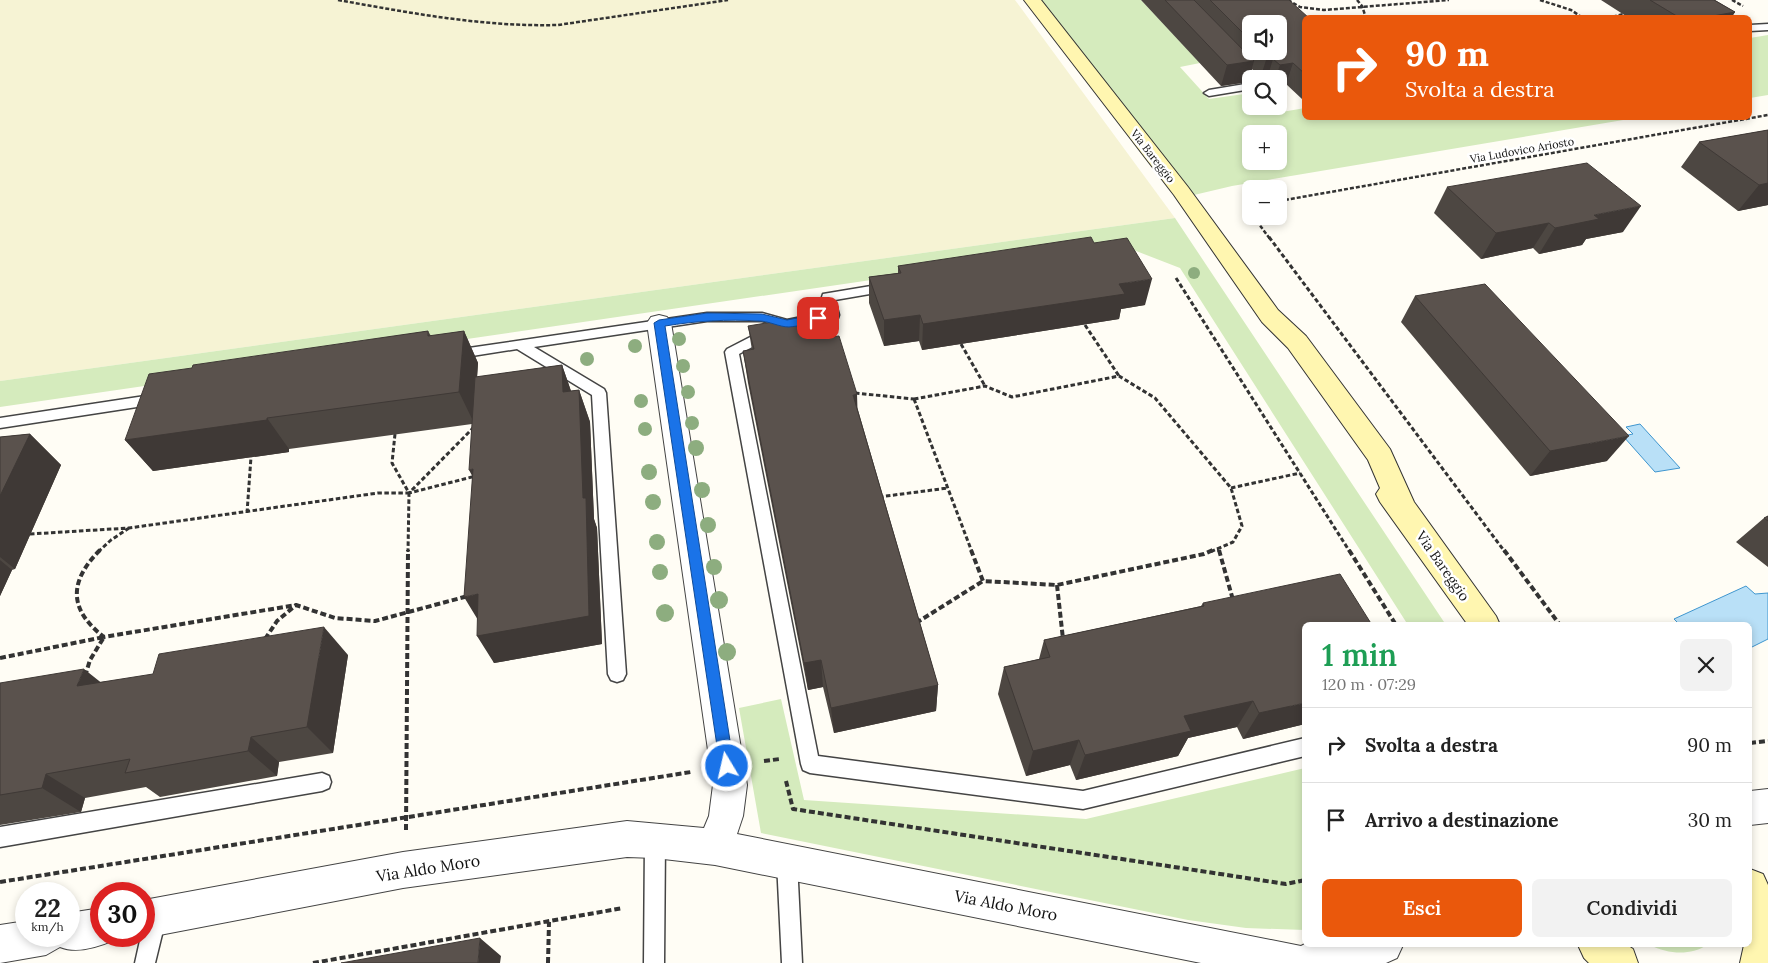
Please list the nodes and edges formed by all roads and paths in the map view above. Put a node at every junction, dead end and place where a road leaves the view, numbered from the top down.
1 (338, 0) edge
2 (728, 0) edge
3 (1032, 0) edge
4 (1288, 0) edge
5 (1357, 0) edge
6 (1449, 0) edge
7 (1540, 0) edge
8 (1362, 6) junction
9 (1300, 7) junction
10 (1290, 8) edge
11 (1624, 14) dead end
12 (1365, 15) edge
13 (1578, 15) edge
14 (1620, 15) edge
15 (1768, 27) edge
16 (1752, 28) edge
17 (1229, 52) edge
18 (1246, 70) edge
19 (1242, 87) edge
20 (1208, 92) dead end
21 (1768, 116) edge
22 (1752, 119) edge
23 (1745, 120) edge
24 (1287, 200) edge
25 (1260, 225) edge
26 (1176, 278) dead end
27 (907, 285) edge
28 (659, 323) junction
29 (787, 324) junction
30 (1085, 325) edge
31 (519, 344) junction
32 (961, 344) edge
33 (441, 356) edge
34 (1119, 376) junction
35 (985, 386) junction
36 (848, 392) edge
37 (167, 398) edge
38 (914, 399) junction
39 (0, 424) edge
40 (476, 425) edge
41 (395, 434) edge
42 (251, 457) dead end
43 (1300, 473) junction
44 (476, 476) edge
45 (948, 488) junction
46 (1231, 488) junction
47 (410, 493) junction
48 (876, 498) edge
49 (247, 513) junction
50 (129, 528) junction
51 (30, 534) dead end
52 (1218, 547) junction
53 (984, 580) junction
54 (1057, 585) junction
55 (473, 594) edge
56 (1234, 604) edge
57 (296, 605) junction
58 (408, 611) junction
59 (1394, 622) edge
60 (1483, 622) edge
61 (1558, 622) edge
62 (911, 626) edge
63 (104, 637) junction
64 (1064, 642) edge
65 (262, 647) edge
66 (0, 658) edge
67 (617, 674) dead end
68 (84, 678) dead end
69 (1768, 742) edge
70 (1752, 743) edge
71 (1302, 748) edge
72 (778, 750) dead end
73 (780, 759) junction
74 (727, 766) junction
75 (782, 767) dead end
76 (784, 775) dead end
77 (322, 782) dead end
78 (1768, 806) edge
79 (1752, 808) edge
80 (407, 819) junction
81 (0, 837) edge
82 (655, 840) junction
83 (716, 847) junction
84 (787, 862) junction
85 (403, 870) junction
86 (1302, 881) edge
87 (0, 882) edge
88 (1752, 891) edge
89 (626, 903) dead end
90 (155, 917) edge
91 (549, 922) junction
92 (15, 941) edge
93 (434, 942) junction
94 (0, 944) edge
95 (147, 947) edge
96 (1379, 947) edge
97 (433, 949) edge
98 (1761, 962) edge
99 (145, 963) edge
100 (313, 963) edge
101 (548, 963) edge
102 (654, 963) edge
103 (792, 963) edge
104 (1316, 963) edge

1 - 2 path
3 - 60 street, Via Bareggio
4 - 9 path
5 - 8 path
6 - 8 path
7 - 13 path
8 - 9 path
8 - 12 path
9 - 10 path
11 - 14 path
15 - 16 lane
17 - 18 lane
19 - 20 lane
21 - 22 path, Via Ludovico Ariosto
23 - 24 path, Via Ludovico Ariosto
25 - 61 path
26 - 43 path
27 - 29 lane
28 - 29 lane
28 - 31 lane
28 - 74 street
29 - 71 lane
30 - 34 path
31 - 33 lane
31 - 67 lane
32 - 35 path
34 - 35 path
34 - 46 path
35 - 38 path
36 - 38 path
37 - 39 lane
38 - 45 path
40 - 47 path
41 - 47 path
42 - 49 path
43 - 46 path
43 - 59 path
44 - 47 path
45 - 48 path
45 - 53 path
46 - 52 path
47 - 49 path
47 - 58 path
49 - 50 path
50 - 51 path
50 - 63 path
52 - 54 path
52 - 56 path
53 - 54 path
53 - 62 path
54 - 64 path
55 - 58 path
57 - 58 path
57 - 63 path
57 - 65 path
58 - 80 path
63 - 66 path
63 - 68 path
69 - 70 path
72 - 73 path
73 - 74 path
73 - 75 path
74 - 80 path
74 - 83 street
76 - 86 path
77 - 81 lane
78 - 79 street
80 - 85 path
80 - 87 path
82 - 83 street, Via Aldo Moro
82 - 85 street, Via Aldo Moro
82 - 102 lane
83 - 84 street, Via Aldo Moro
84 - 103 lane
84 - 104 street, Via Aldo Moro
85 - 90 street, Via Aldo Moro
88 - 98 street
89 - 91 path
91 - 93 path
91 - 101 path
92 - 94 street
93 - 97 path
93 - 100 path
95 - 99 lane
96 - 104 street, Via Aldo Moro

